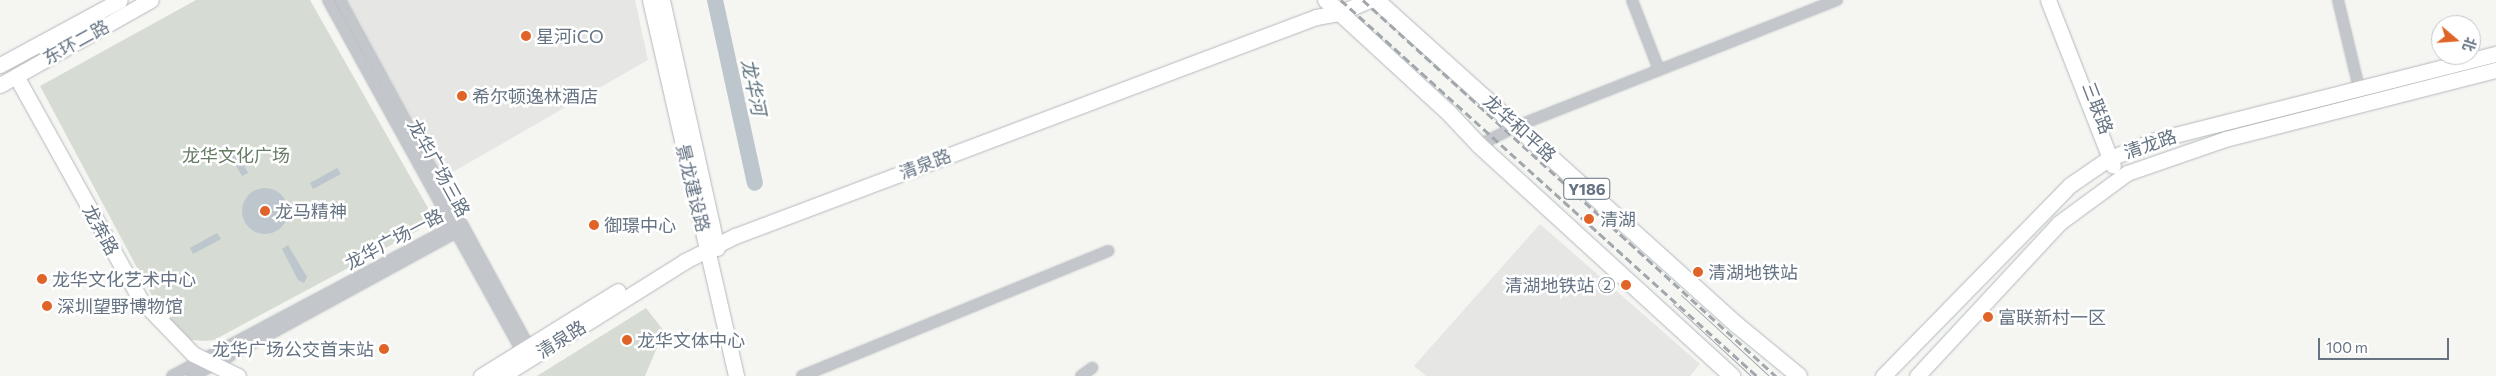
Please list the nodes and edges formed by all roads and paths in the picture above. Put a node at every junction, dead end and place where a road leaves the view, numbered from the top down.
1 (120, 0) edge
2 (151, 0) edge
3 (328, 0) edge
4 (340, 0) edge
5 (650, 0) edge
6 (662, 0) edge
7 (1370, 0) edge
8 (1376, 0) edge
9 (1632, 0) edge
10 (1838, 0) edge
11 (2048, 0) edge
12 (2057, 0) edge
13 (2338, 0) edge
14 (1824, 2) edge
15 (1330, 3) edge
16 (2496, 54) edge
17 (0, 65) edge
18 (1659, 70) junction
19 (2496, 70) edge
20 (16, 76) junction
21 (0, 84) edge
22 (2359, 88) junction
23 (1517, 126) junction
24 (1479, 145) junction
25 (2112, 157) junction
26 (2121, 178) junction
27 (457, 227) junction
28 (711, 243) junction
29 (1109, 251) dead end
30 (526, 349) junction
31 (207, 362) junction
32 (1092, 368) dead end
33 (172, 376) edge
34 (193, 376) edge
35 (238, 376) edge
36 (481, 376) edge
37 (502, 376) edge
38 (736, 376) edge
39 (746, 376) edge
40 (802, 376) edge
41 (1081, 376) edge
42 (1732, 376) edge
43 (1799, 376) edge
44 (1883, 376) edge
45 (1917, 376) edge

1 - 17 main road, 东环二路
2 - 20 main road, 东环二路
3 - 27 street, 龙华广场三路
4 - 27 street, 龙华广场三路
5 - 28 main road, 景龙建设路
6 - 28 main road, 景龙建设路
7 - 15 main road, 清泉路
8 - 23 main road, 龙华和平路 / Y186
9 - 18 street
10 - 14 street
11 - 25 main road, 三联路
12 - 25 main road, 三联路
13 - 22 street
14 - 18 street
15 - 24 main road, Y186
15 - 28 main road, 清泉路
16 - 22 main road, 清龙路
18 - 23 street
19 - 26 main road, 清龙路
20 - 21 main road, 东环二路
20 - 31 main road, 龙奔路
22 - 25 main road, 清龙路
23 - 24 street
23 - 43 main road, 龙华和平路 / Y186
24 - 42 main road, Y186
25 - 26 main road, 三联路
25 - 44 main road, 清龙路
26 - 45 main road, 清龙路
27 - 30 street, 龙华广场三路
27 - 31 street, 龙华广场一路
28 - 30 main road, 清泉路
28 - 37 main road, 清泉路
28 - 38 main road, 景龙建设路
28 - 39 main road, 景龙建设路
29 - 40 street
30 - 36 main road, 清泉路
31 - 33 street, 龙华广场一路
31 - 34 street, 龙华广场一路
31 - 35 main road, 龙奔路
32 - 41 street

